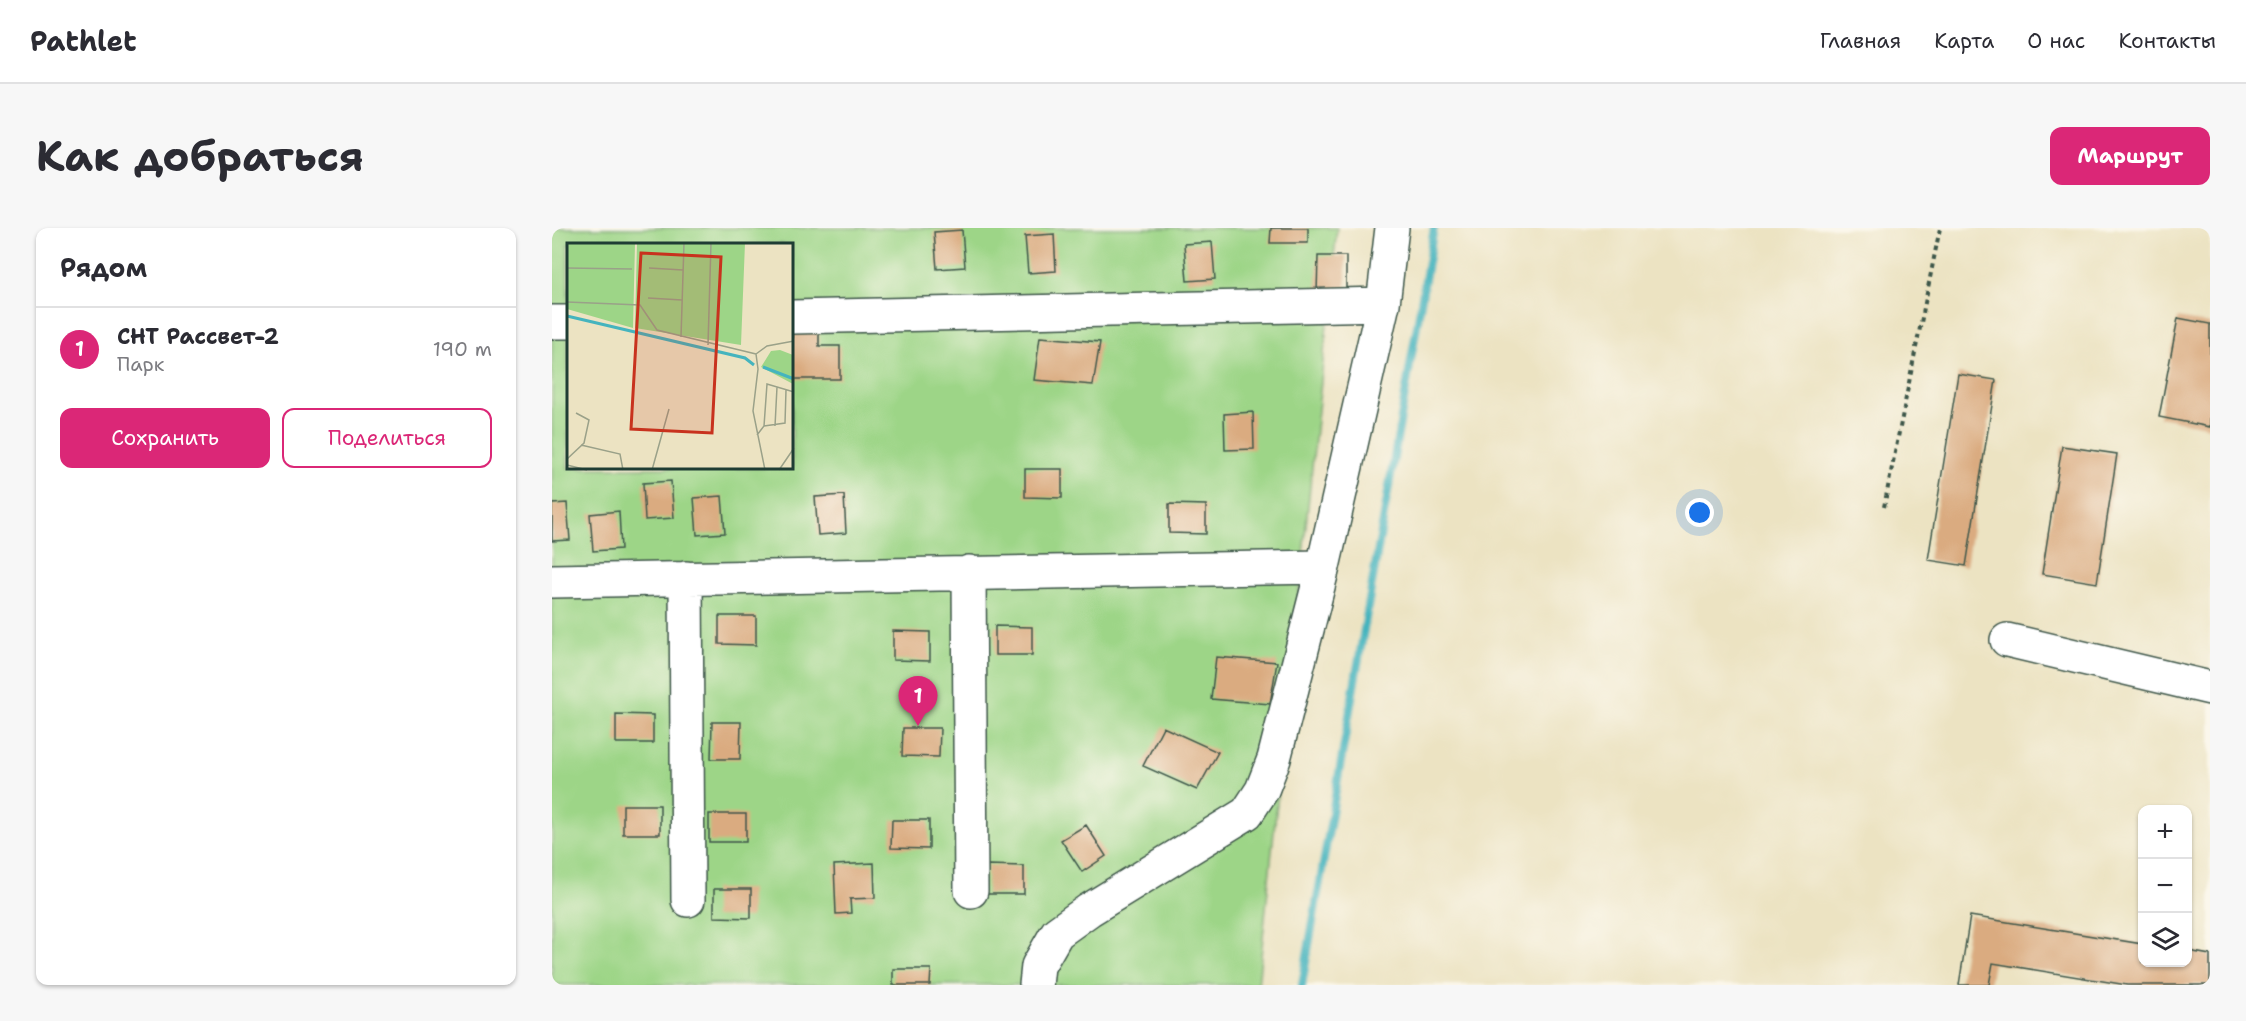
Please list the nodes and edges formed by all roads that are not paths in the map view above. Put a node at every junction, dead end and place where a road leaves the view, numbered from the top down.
1 (1392, 228) edge
2 (1383, 304) junction
3 (794, 317) edge
4 (1323, 567) junction
5 (969, 572) junction
6 (686, 578) junction
7 (552, 581) edge
8 (2007, 640) dead end
9 (2210, 688) edge
10 (971, 891) dead end
11 (688, 900) dead end
12 (1036, 985) edge

1 - 2 street
2 - 3 street
2 - 4 street
4 - 5 street
4 - 12 street
5 - 6 street
5 - 10 street
6 - 7 street
6 - 11 street
8 - 9 street

